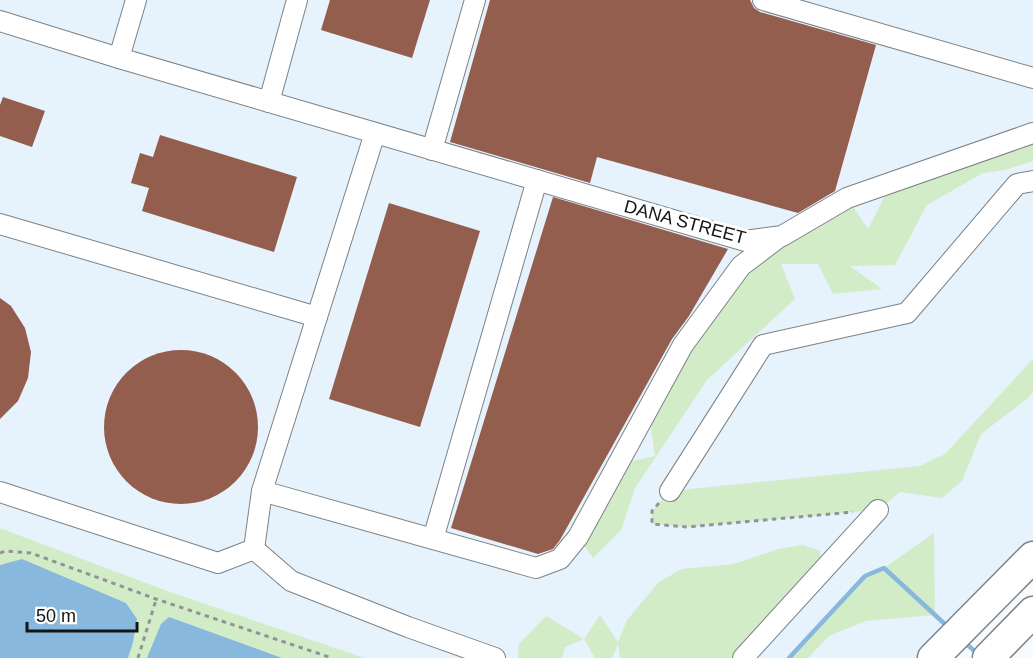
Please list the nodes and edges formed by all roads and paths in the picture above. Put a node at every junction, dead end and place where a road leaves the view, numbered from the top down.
1 (136, 0) edge
2 (297, 0) edge
3 (475, 0) edge
4 (763, 0) edge
5 (0, 21) edge
6 (119, 58) junction
7 (1033, 78) edge
8 (269, 102) junction
9 (375, 133) junction
10 (1033, 133) edge
11 (432, 150) junction
12 (537, 180) junction
13 (1033, 181) edge
14 (0, 224) edge
15 (782, 236) junction
16 (317, 317) junction
17 (262, 491) junction
18 (670, 491) joint
19 (0, 492) edge
20 (878, 510) joint
21 (433, 539) junction
22 (254, 549) junction
23 (0, 553) edge
24 (1033, 556) edge
25 (156, 599) junction
26 (1033, 612) edge
27 (995, 651) edge
28 (937, 653) edge
29 (138, 658) edge
30 (332, 658) edge
31 (495, 658) edge
32 (743, 658) edge

1 - 6 street
2 - 8 street
3 - 11 street
4 - 7 street
5 - 6 street, DANA STREET
6 - 8 street, DANA STREET
8 - 9 street, DANA STREET
9 - 11 street, DANA STREET
9 - 16 street
10 - 15 street, DANA STREET
11 - 12 street, DANA STREET
12 - 15 street, DANA STREET
12 - 21 street
13 - 18 street
14 - 16 street
15 - 21 street
16 - 17 street
17 - 21 street
17 - 22 street
18 - 20 path
19 - 22 street
20 - 32 street
22 - 31 street
23 - 25 path
24 - 28 highway
25 - 29 path
25 - 30 path
26 - 27 highway

